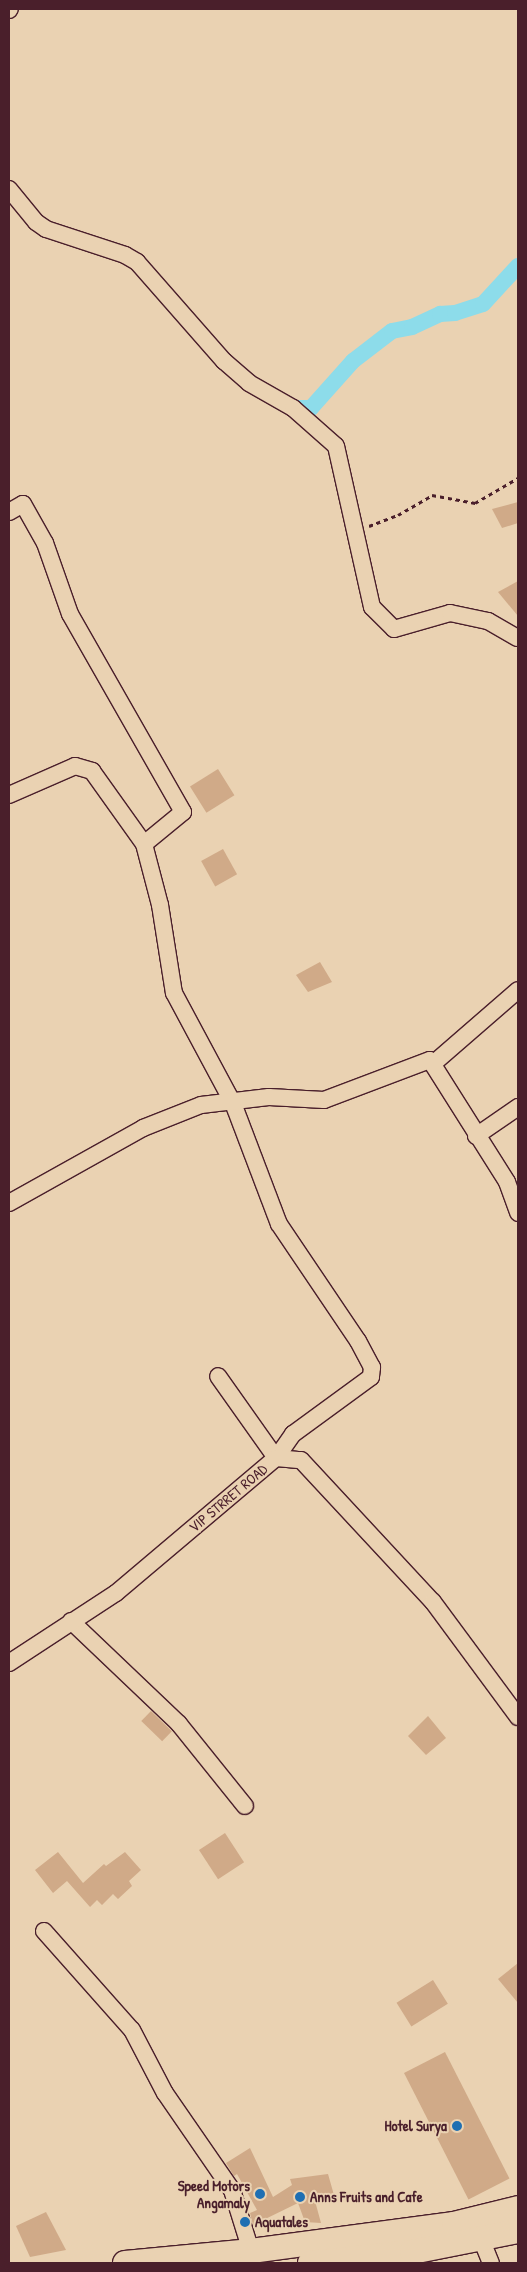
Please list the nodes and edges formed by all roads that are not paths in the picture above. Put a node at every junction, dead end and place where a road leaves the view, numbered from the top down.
1 (9, 189) edge
2 (9, 512) edge
3 (518, 638) edge
4 (9, 795) edge
5 (144, 844) junction
6 (518, 990) edge
7 (434, 1062) junction
8 (233, 1103) junction
9 (518, 1106) edge
10 (476, 1136) junction
11 (9, 1203) edge
12 (518, 1213) edge
13 (218, 1376) dead end
14 (276, 1458) junction
15 (71, 1621) junction
16 (9, 1663) edge
17 (518, 1717) edge
18 (245, 1806) dead end
19 (44, 1931) dead end
20 (518, 2208) edge
21 (518, 2231) edge
22 (482, 2241) junction
23 (251, 2252) junction
24 (125, 2263) edge
25 (310, 2263) edge
26 (492, 2263) edge

1 - 3 street
2 - 5 street
4 - 5 street
5 - 8 street
6 - 7 street
7 - 8 street
7 - 10 street
8 - 11 street
8 - 14 street
9 - 10 street
10 - 12 street
13 - 14 street
14 - 15 street, VIP STRRET ROAD
14 - 17 street, VIP STRRET ROAD
15 - 16 street, VIP STRRET ROAD
15 - 18 street
19 - 23 street
20 - 23 highway
21 - 22 highway
22 - 25 highway
22 - 26 street
23 - 24 highway

